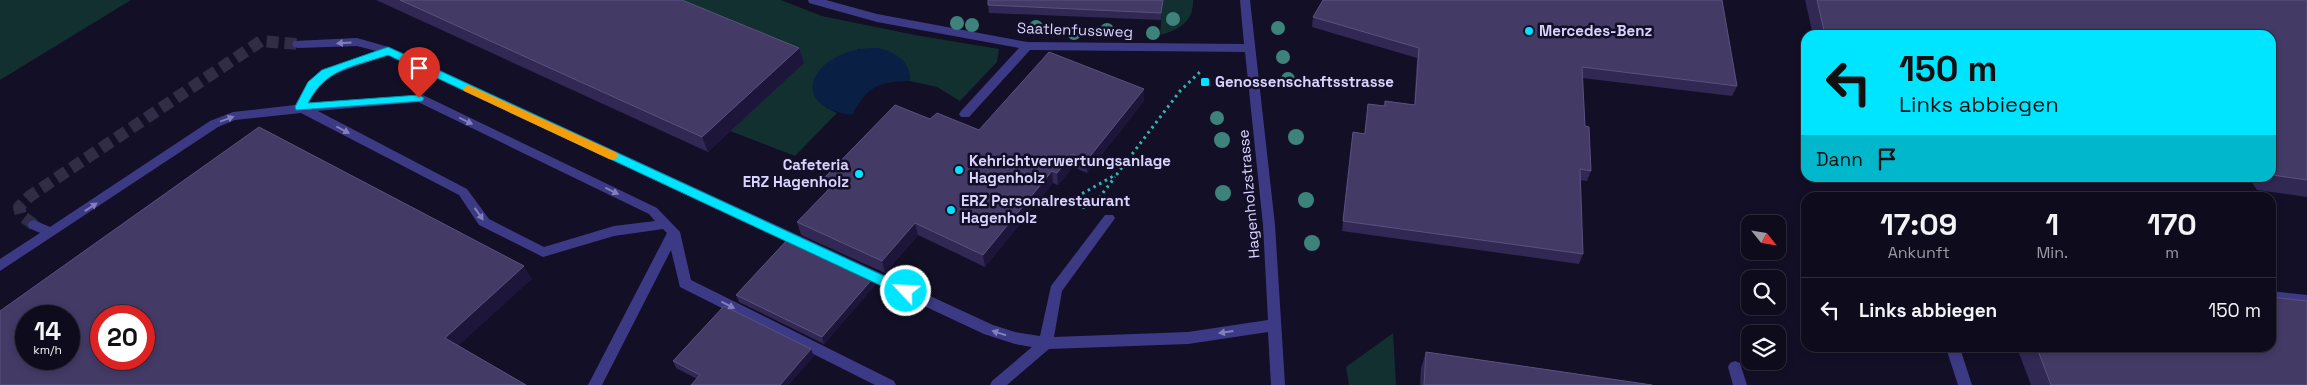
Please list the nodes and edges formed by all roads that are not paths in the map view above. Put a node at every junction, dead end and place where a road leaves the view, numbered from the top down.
1 (813, 0) edge
2 (1245, 0) edge
3 (298, 44) tunnel mouth
4 (1027, 46) junction
5 (1250, 48) junction
6 (388, 51) junction
7 (300, 107) junction
8 (966, 114) dead end
9 (1109, 218) road end
10 (34, 225) tunnel mouth
11 (670, 228) junction
12 (49, 232) junction
13 (0, 266) edge
14 (2276, 297) edge
15 (2307, 300) edge
16 (1274, 325) junction
17 (1046, 343) junction
18 (1953, 352) edge
19 (1735, 367) dead end
20 (595, 385) edge
21 (889, 385) edge
22 (997, 385) edge
23 (1278, 385) edge
24 (1740, 385) edge
25 (1965, 385) edge

1 - 4 street, Saatlenfussweg
2 - 5 street, Hagenholzstrasse
6 -> 3 street
4 - 5 street, Saatlenfussweg
4 - 8 street
5 - 16 street, Hagenholzstrasse
6 - 7 street
17 -> 6 street
7 -> 11 street
7 -> 11 street
12 -> 7 street
9 - 17 street
10 - 12 street
11 - 20 street
11 -> 21 street
12 - 13 street
14 - 15 street
16 -> 17 street
16 - 23 street, Hagenholzstrasse
17 - 22 street
18 - 25 street
19 - 24 street

